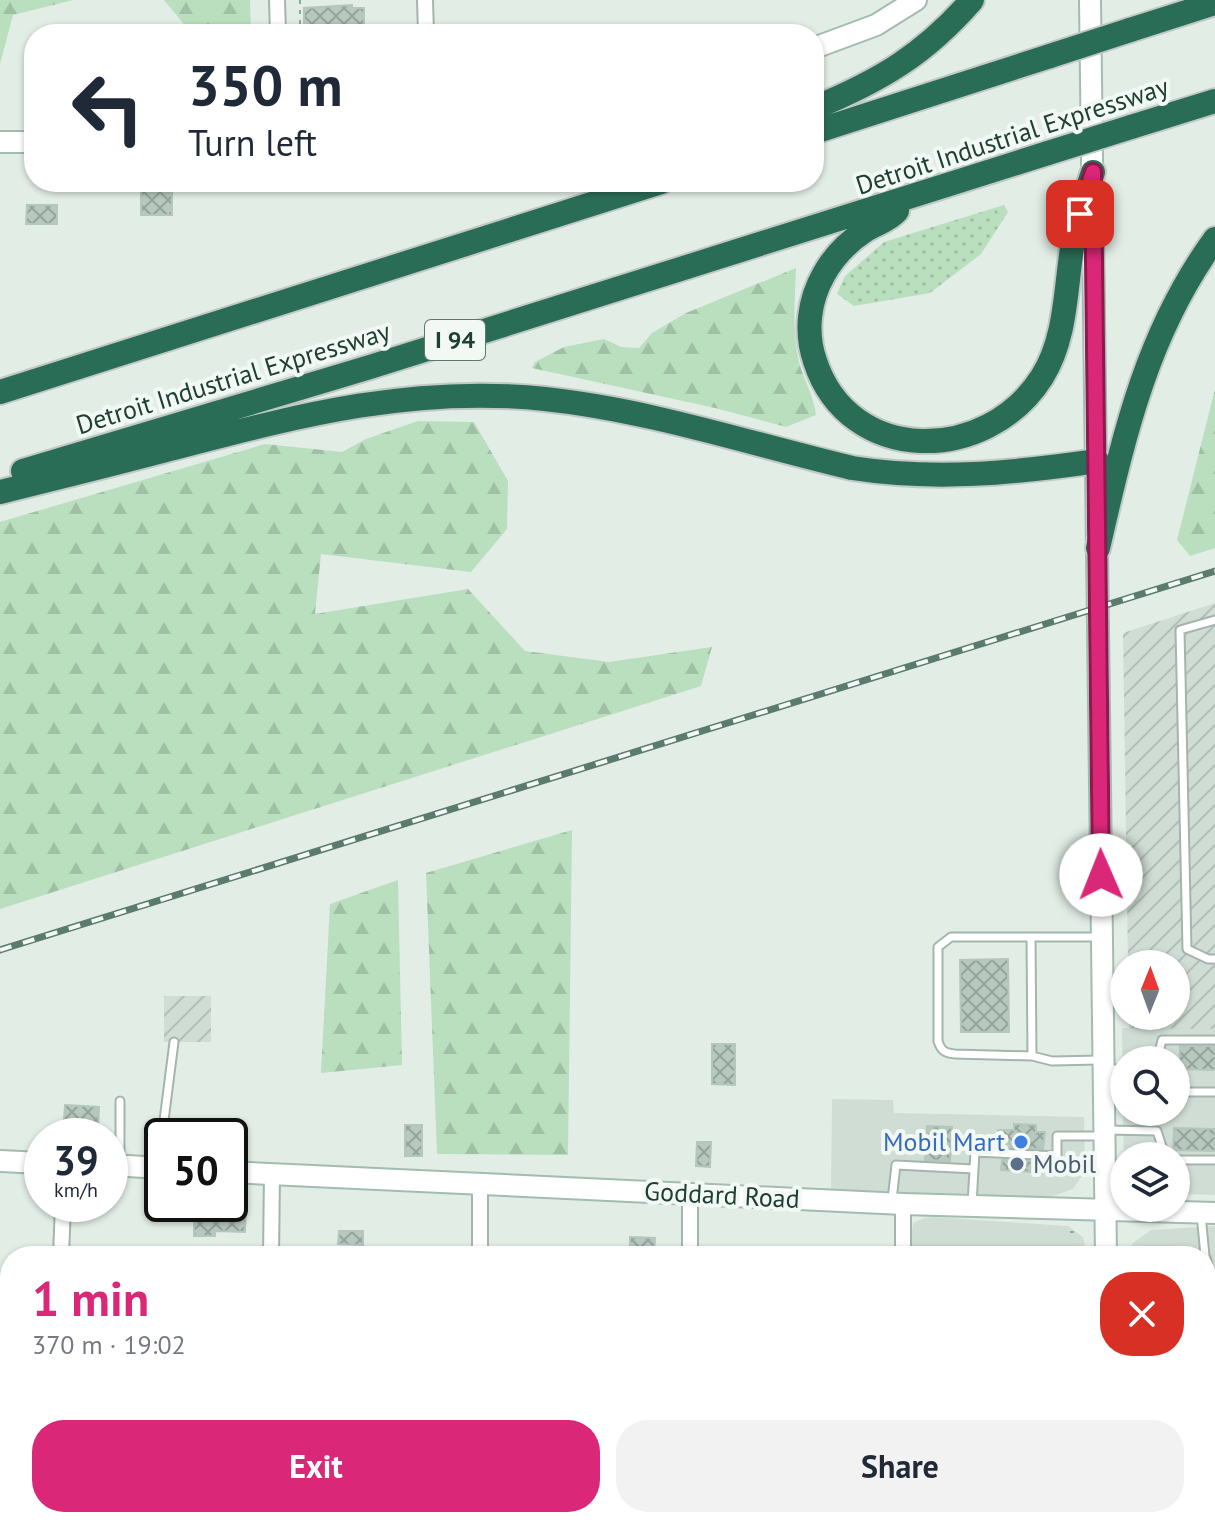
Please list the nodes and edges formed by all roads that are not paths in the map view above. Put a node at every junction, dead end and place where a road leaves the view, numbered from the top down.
1 (277, 0) edge
2 (425, 0) edge
3 (916, 0) edge
4 (972, 0) edge
5 (1090, 0) edge
6 (1198, 0) edge
7 (1215, 3) edge
8 (1168, 18) junction
9 (278, 24) edge
10 (426, 24) edge
11 (824, 44) edge
12 (1215, 101) edge
13 (824, 104) edge
14 (824, 129) edge
15 (0, 142) edge
16 (24, 142) edge
17 (1093, 172) junction
18 (584, 192) edge
19 (630, 192) edge
20 (909, 198) junction
21 (1215, 239) edge
22 (459, 248) junction
23 (0, 392) edge
24 (1097, 461) junction
25 (0, 477) edge
26 (0, 492) edge
27 (1098, 548) junction
28 (1215, 620) edge
29 (1031, 937) junction
30 (1102, 937) junction
31 (1215, 959) edge
32 (1215, 1040) edge
33 (174, 1042) dead end
34 (1160, 1046) edge
35 (1032, 1056) junction
36 (1110, 1066) edge
37 (1190, 1092) edge
38 (1215, 1092) edge
39 (120, 1101) dead end
40 (1110, 1108) edge
41 (119, 1118) edge
42 (164, 1118) edge
43 (1104, 1133) junction
44 (1161, 1142) edge
45 (1190, 1160) edge
46 (1215, 1160) edge
47 (0, 1161) edge
48 (24, 1162) edge
49 (974, 1169) junction
50 (248, 1173) edge
51 (272, 1174) junction
52 (480, 1184) junction
53 (690, 1194) junction
54 (898, 1204) junction
55 (972, 1206) junction
56 (1105, 1211) junction
57 (1208, 1213) edge
58 (62, 1222) edge
59 (61, 1246) edge
60 (271, 1246) edge
61 (480, 1246) edge
62 (690, 1246) edge
63 (902, 1246) edge
64 (1106, 1246) edge
65 (1206, 1246) edge

1 - 9 street
2 - 10 street
3 - 11 main road
4 - 13 highway
5 - 17 main road
6 - 8 highway
7 - 8 highway
8 - 14 highway, bridge
12 - 20 highway, Detroit Industrial Expressway / I 94, bridge
15 - 16 main road
17 - 20 highway
17 - 24 main road
18 - 22 highway
19 - 22 highway
20 - 25 highway, Detroit Industrial Expressway / I 94
21 - 27 highway
22 - 23 highway
24 - 26 highway
24 - 27 main road
27 - 30 main road
28 - 31 lane
29 - 30 lane
29 - 35 lane
29 - 35 lane
30 - 36 main road
32 - 34 lane
33 - 42 lane
35 - 36 lane
37 - 38 lane
39 - 41 lane
40 - 43 main road
43 - 44 lane
43 - 49 lane
43 - 56 main road
45 - 46 lane
47 - 48 main road
49 - 54 lane
49 - 55 lane
50 - 51 main road, Goddard Road
51 - 52 main road, Goddard Road
51 - 60 street
52 - 53 main road, Goddard Road
52 - 61 street
53 - 54 main road, Goddard Road
53 - 62 street
54 - 55 main road, Goddard Road
54 - 63 street
55 - 56 main road, Goddard Road
56 - 57 main road, Goddard Road
56 - 64 main road
57 - 65 lane
58 - 59 street

